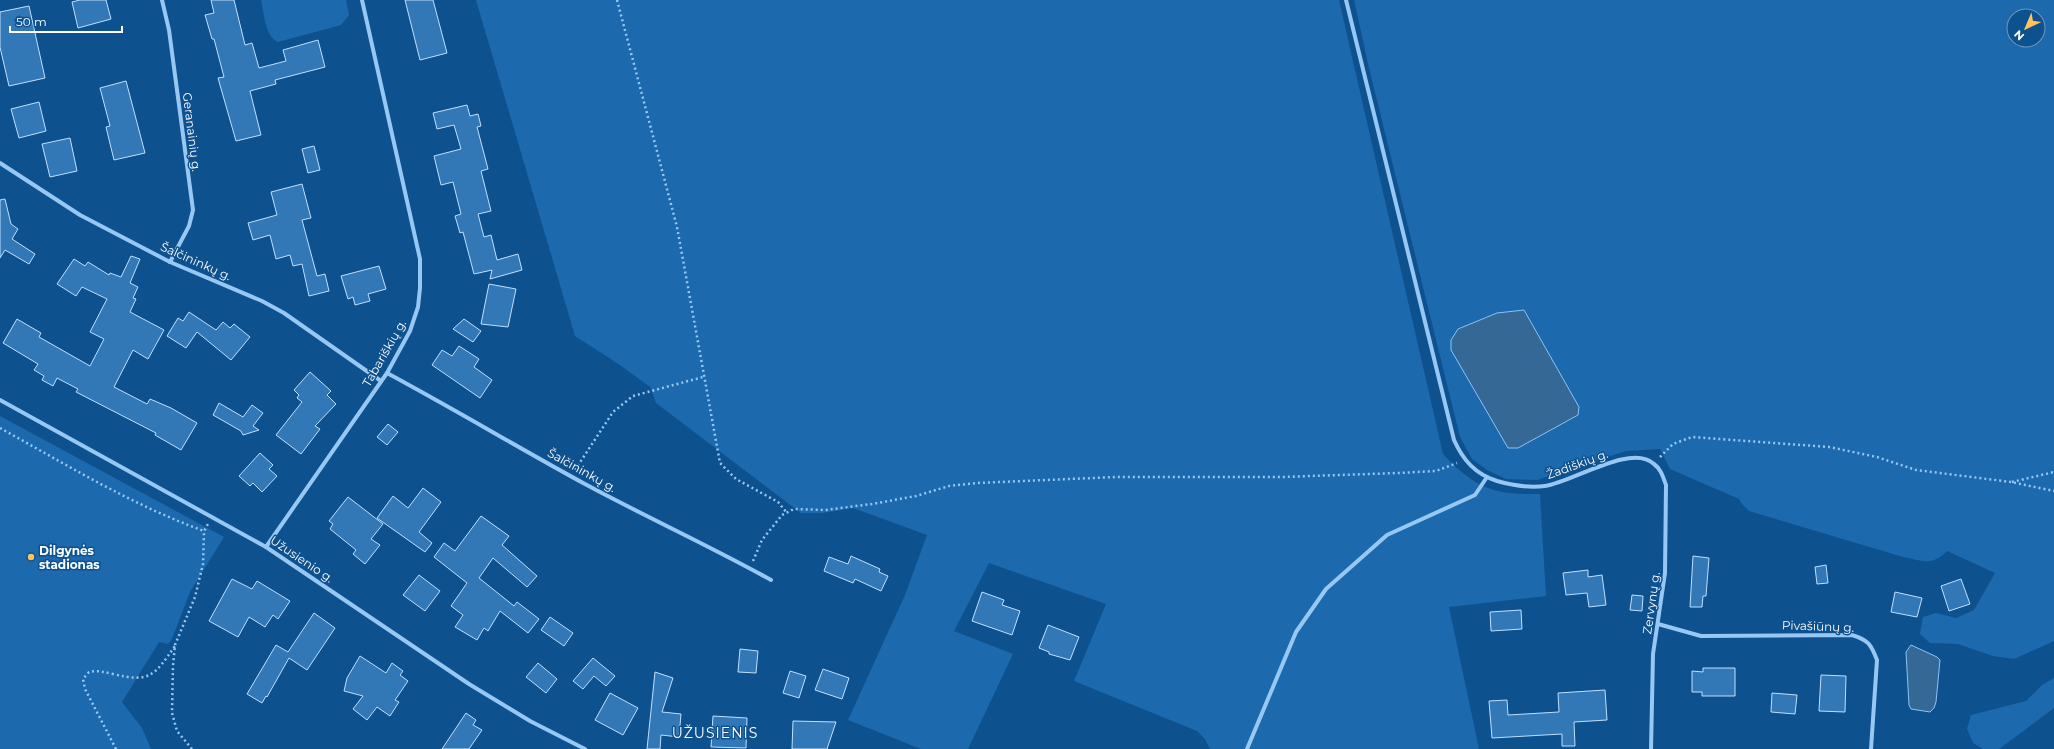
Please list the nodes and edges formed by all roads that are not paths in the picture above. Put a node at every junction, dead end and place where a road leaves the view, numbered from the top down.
1 (162, 0) edge
2 (362, 0) edge
3 (1346, 0) edge
4 (0, 163) edge
5 (170, 262) junction
6 (387, 373) junction
7 (381, 381) junction
8 (0, 400) edge
9 (1654, 463) joint
10 (1487, 478) junction
11 (266, 547) junction
12 (771, 580) dead end
13 (1658, 624) junction
14 (585, 749) edge
15 (1247, 749) edge
16 (1652, 749) edge
17 (1871, 749) edge

1 - 5 street, Geranainių g.
2 - 6 street, Tabariškių g.
3 - 10 street, Žadiškių g.
4 - 5 street, Šalčininkų g.
5 - 7 street, Šalčininkų g.
6 - 7 street, Tabariškių g.
6 - 12 street, Šalčininkų g.
7 - 11 street, Tabariškių g.
8 - 11 street, Užusienio g.
9 - 10 street, Žadiškių g.
9 - 13 street, Zervynų g.
10 - 15 street
11 - 14 street, Užusienio g.
13 - 16 street, Zervynų g.
13 - 17 street, Pivašiūnų g.

